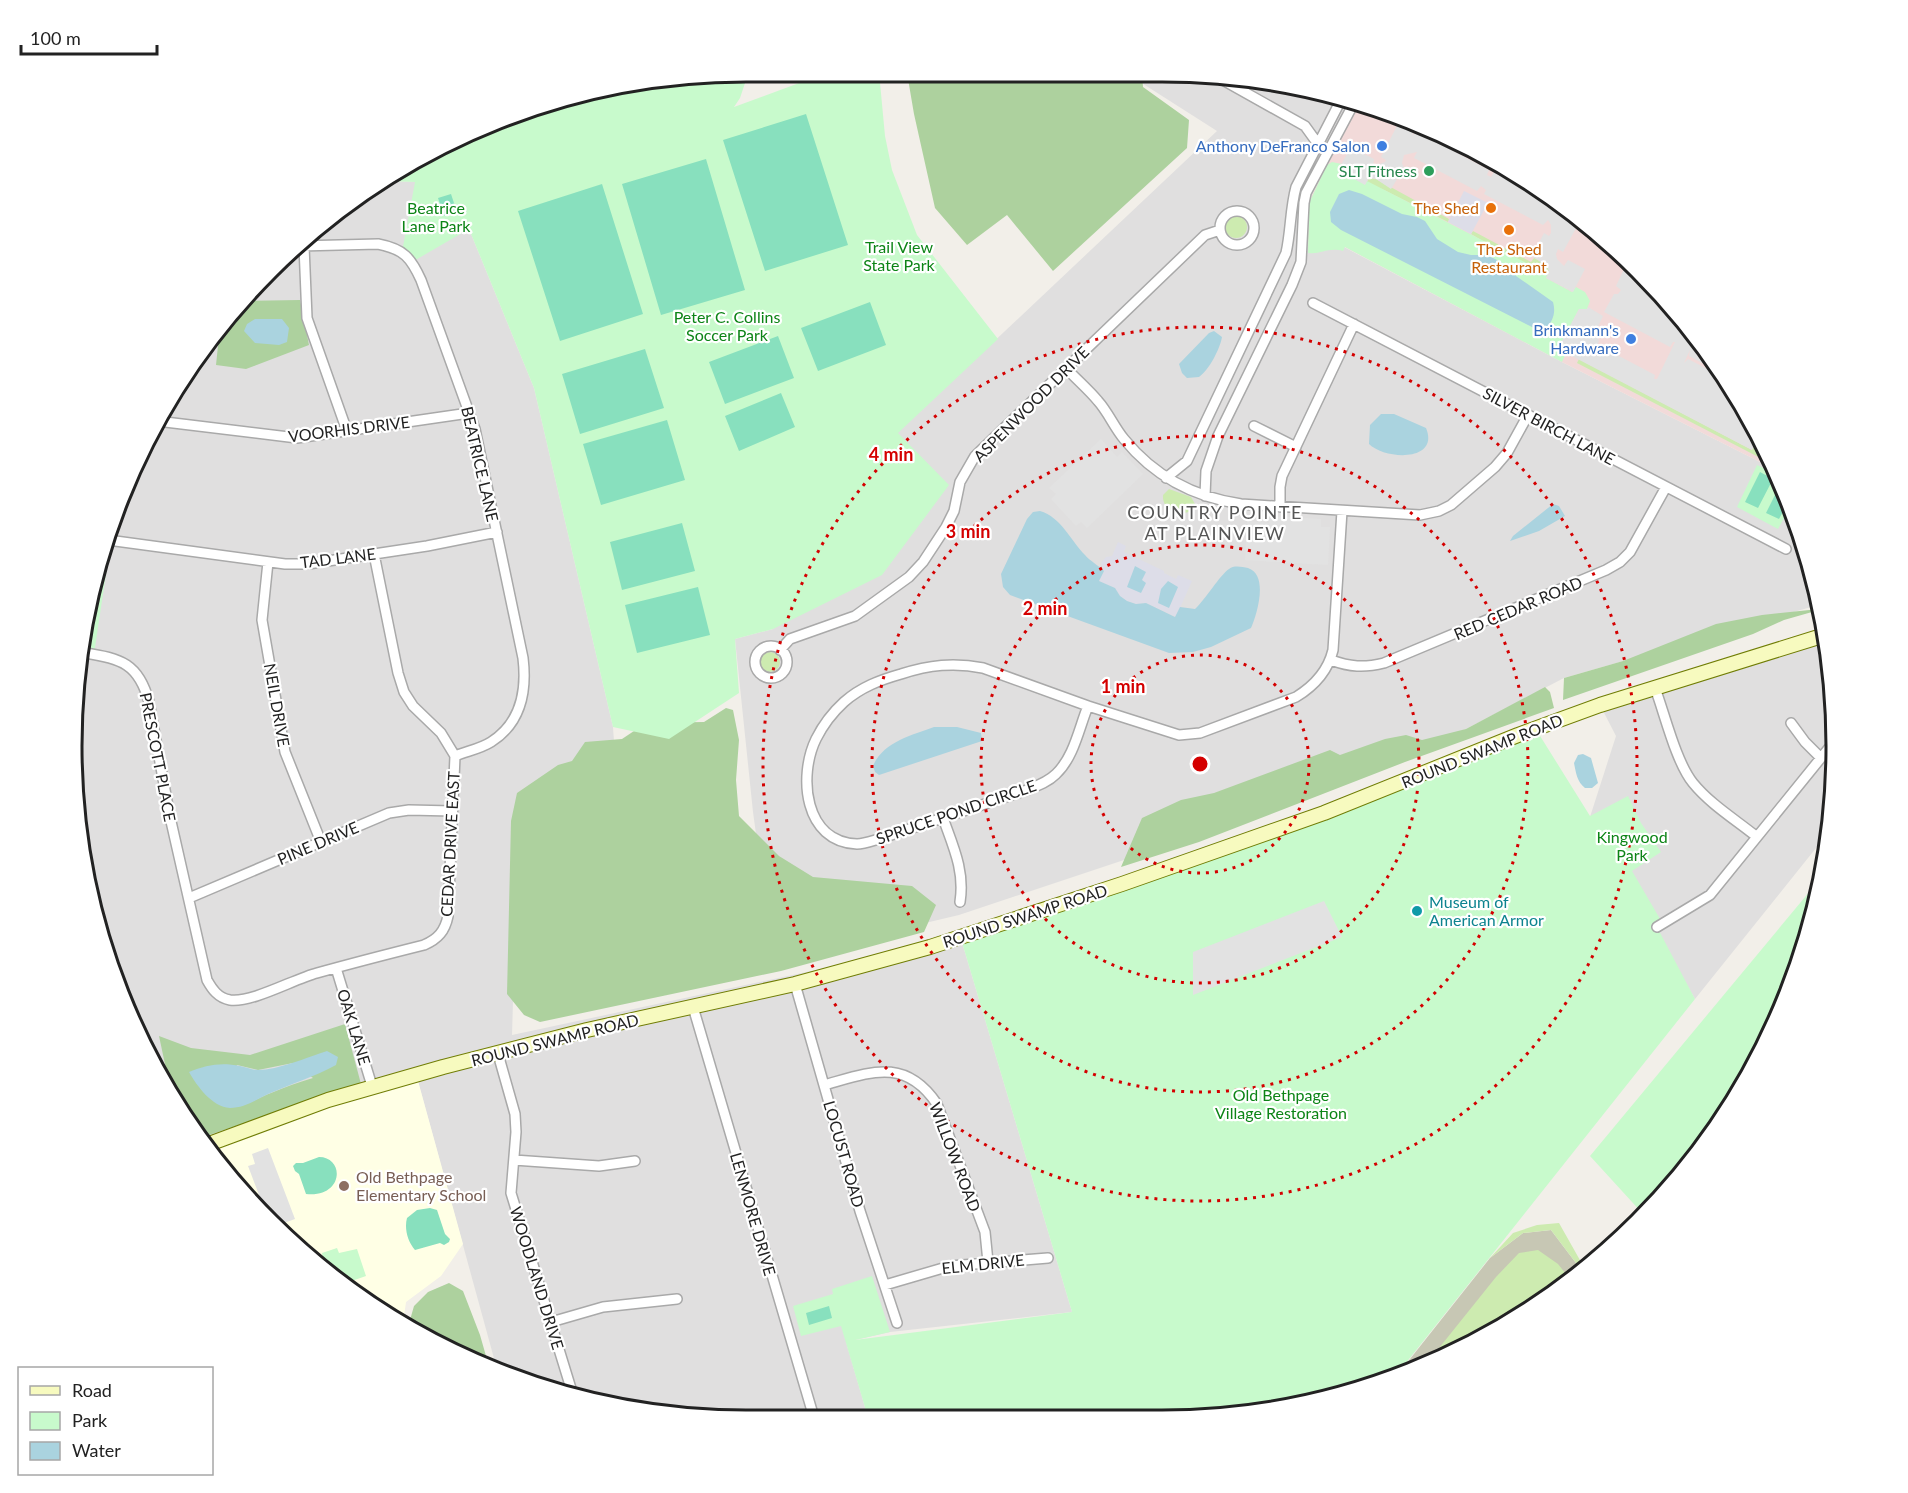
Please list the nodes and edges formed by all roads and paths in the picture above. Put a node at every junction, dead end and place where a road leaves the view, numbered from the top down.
1 (1235, 87) edge
2 (1338, 106) edge
3 (1350, 110) edge
4 (1318, 144) junction
5 (1329, 150) junction
6 (1220, 230) dead end
7 (310, 246) edge
8 (302, 253) edge
9 (1313, 303) dead end
10 (1353, 324) junction
11 (1066, 368) junction
12 (469, 413) junction
13 (1528, 415) junction
14 (167, 422) edge
15 (1254, 426) dead end
16 (347, 431) junction
17 (1296, 447) junction
18 (1166, 478) junction
19 (1666, 487) junction
20 (1205, 496) junction
21 (1280, 507) junction
22 (1342, 511) junction
23 (497, 532) junction
24 (116, 541) edge
25 (1786, 549) dead end
26 (374, 554) junction
27 (268, 562) junction
28 (1816, 638) edge
29 (780, 650) dead end
30 (89, 654) edge
31 (1331, 660) junction
32 (1655, 688) junction
33 (1088, 706) junction
34 (1791, 723) dead end
35 (1826, 752) edge
36 (455, 756) junction
37 (1821, 758) junction
38 (452, 811) junction
39 (943, 818) junction
40 (1757, 837) junction
41 (321, 842) junction
42 (189, 898) junction
43 (960, 902) dead end
44 (1657, 927) dead end
45 (336, 968) junction
46 (795, 984) junction
47 (693, 1007) junction
48 (498, 1054) junction
49 (824, 1085) junction
50 (372, 1086) junction
51 (214, 1142) edge
52 (514, 1160) junction
53 (634, 1161) dead end
54 (1048, 1258) dead end
55 (988, 1262) junction
56 (885, 1285) junction
57 (678, 1299) dead end
58 (551, 1322) junction
59 (897, 1323) dead end
60 (570, 1387) edge
61 (812, 1410) edge

1 - 4 street
2 - 4 street
3 - 5 street
4 - 5 street
4 - 18 street
5 - 20 street
6 - 11 street, ASPENWOOD DRIVE
7 - 12 street, BEATRICE LANE
8 - 16 street
9 - 10 street, SILVER BIRCH LANE
10 - 13 street, SILVER BIRCH LANE
10 - 17 street
11 - 18 street
11 - 29 street, ASPENWOOD DRIVE
12 - 16 street, VOORHIS DRIVE
12 - 23 street, BEATRICE LANE
13 - 19 street, SILVER BIRCH LANE
13 - 22 street
14 - 16 street, VOORHIS DRIVE
15 - 17 street
17 - 21 street
18 - 20 street
19 - 25 street, SILVER BIRCH LANE
19 - 31 street, RED CEDAR ROAD
20 - 21 street
21 - 22 street
22 - 31 street, SPRUCE POND CIRCLE
23 - 26 street, TAD LANE
23 - 36 street, BEATRICE LANE
24 - 27 street, TAD LANE
26 - 27 street, TAD LANE
26 - 36 street, CEDAR DRIVE EAST
27 - 41 street, NEIL DRIVE
28 - 32 main road, ROUND SWAMP ROAD
30 - 42 street, PRESCOTT PLACE
31 - 33 street, SPRUCE POND CIRCLE
32 - 40 street
32 - 46 main road, ROUND SWAMP ROAD
33 - 39 street, SPRUCE POND CIRCLE
33 - 39 street, SPRUCE POND CIRCLE
34 - 37 street
35 - 37 street
36 - 38 street, CEDAR DRIVE EAST
37 - 40 street
38 - 41 street, PINE DRIVE
38 - 45 street, CEDAR DRIVE EAST
39 - 43 street
40 - 44 street
41 - 42 street, PINE DRIVE
42 - 45 street, PRESCOTT PLACE
45 - 50 street, OAK LANE
46 - 47 main road, ROUND SWAMP ROAD
46 - 49 street, LOCUST ROAD
47 - 48 main road, ROUND SWAMP ROAD
47 - 61 street, LENMORE DRIVE
48 - 50 main road, ROUND SWAMP ROAD
48 - 52 street, WOODLAND DRIVE
49 - 55 street, WILLOW ROAD
49 - 56 street, LOCUST ROAD
50 - 51 main road, ROUND SWAMP ROAD
52 - 53 street
52 - 58 street, WOODLAND DRIVE
54 - 55 street, ELM DRIVE
55 - 56 street, ELM DRIVE
56 - 59 street, LOCUST ROAD
57 - 58 street
58 - 60 street, WOODLAND DRIVE

